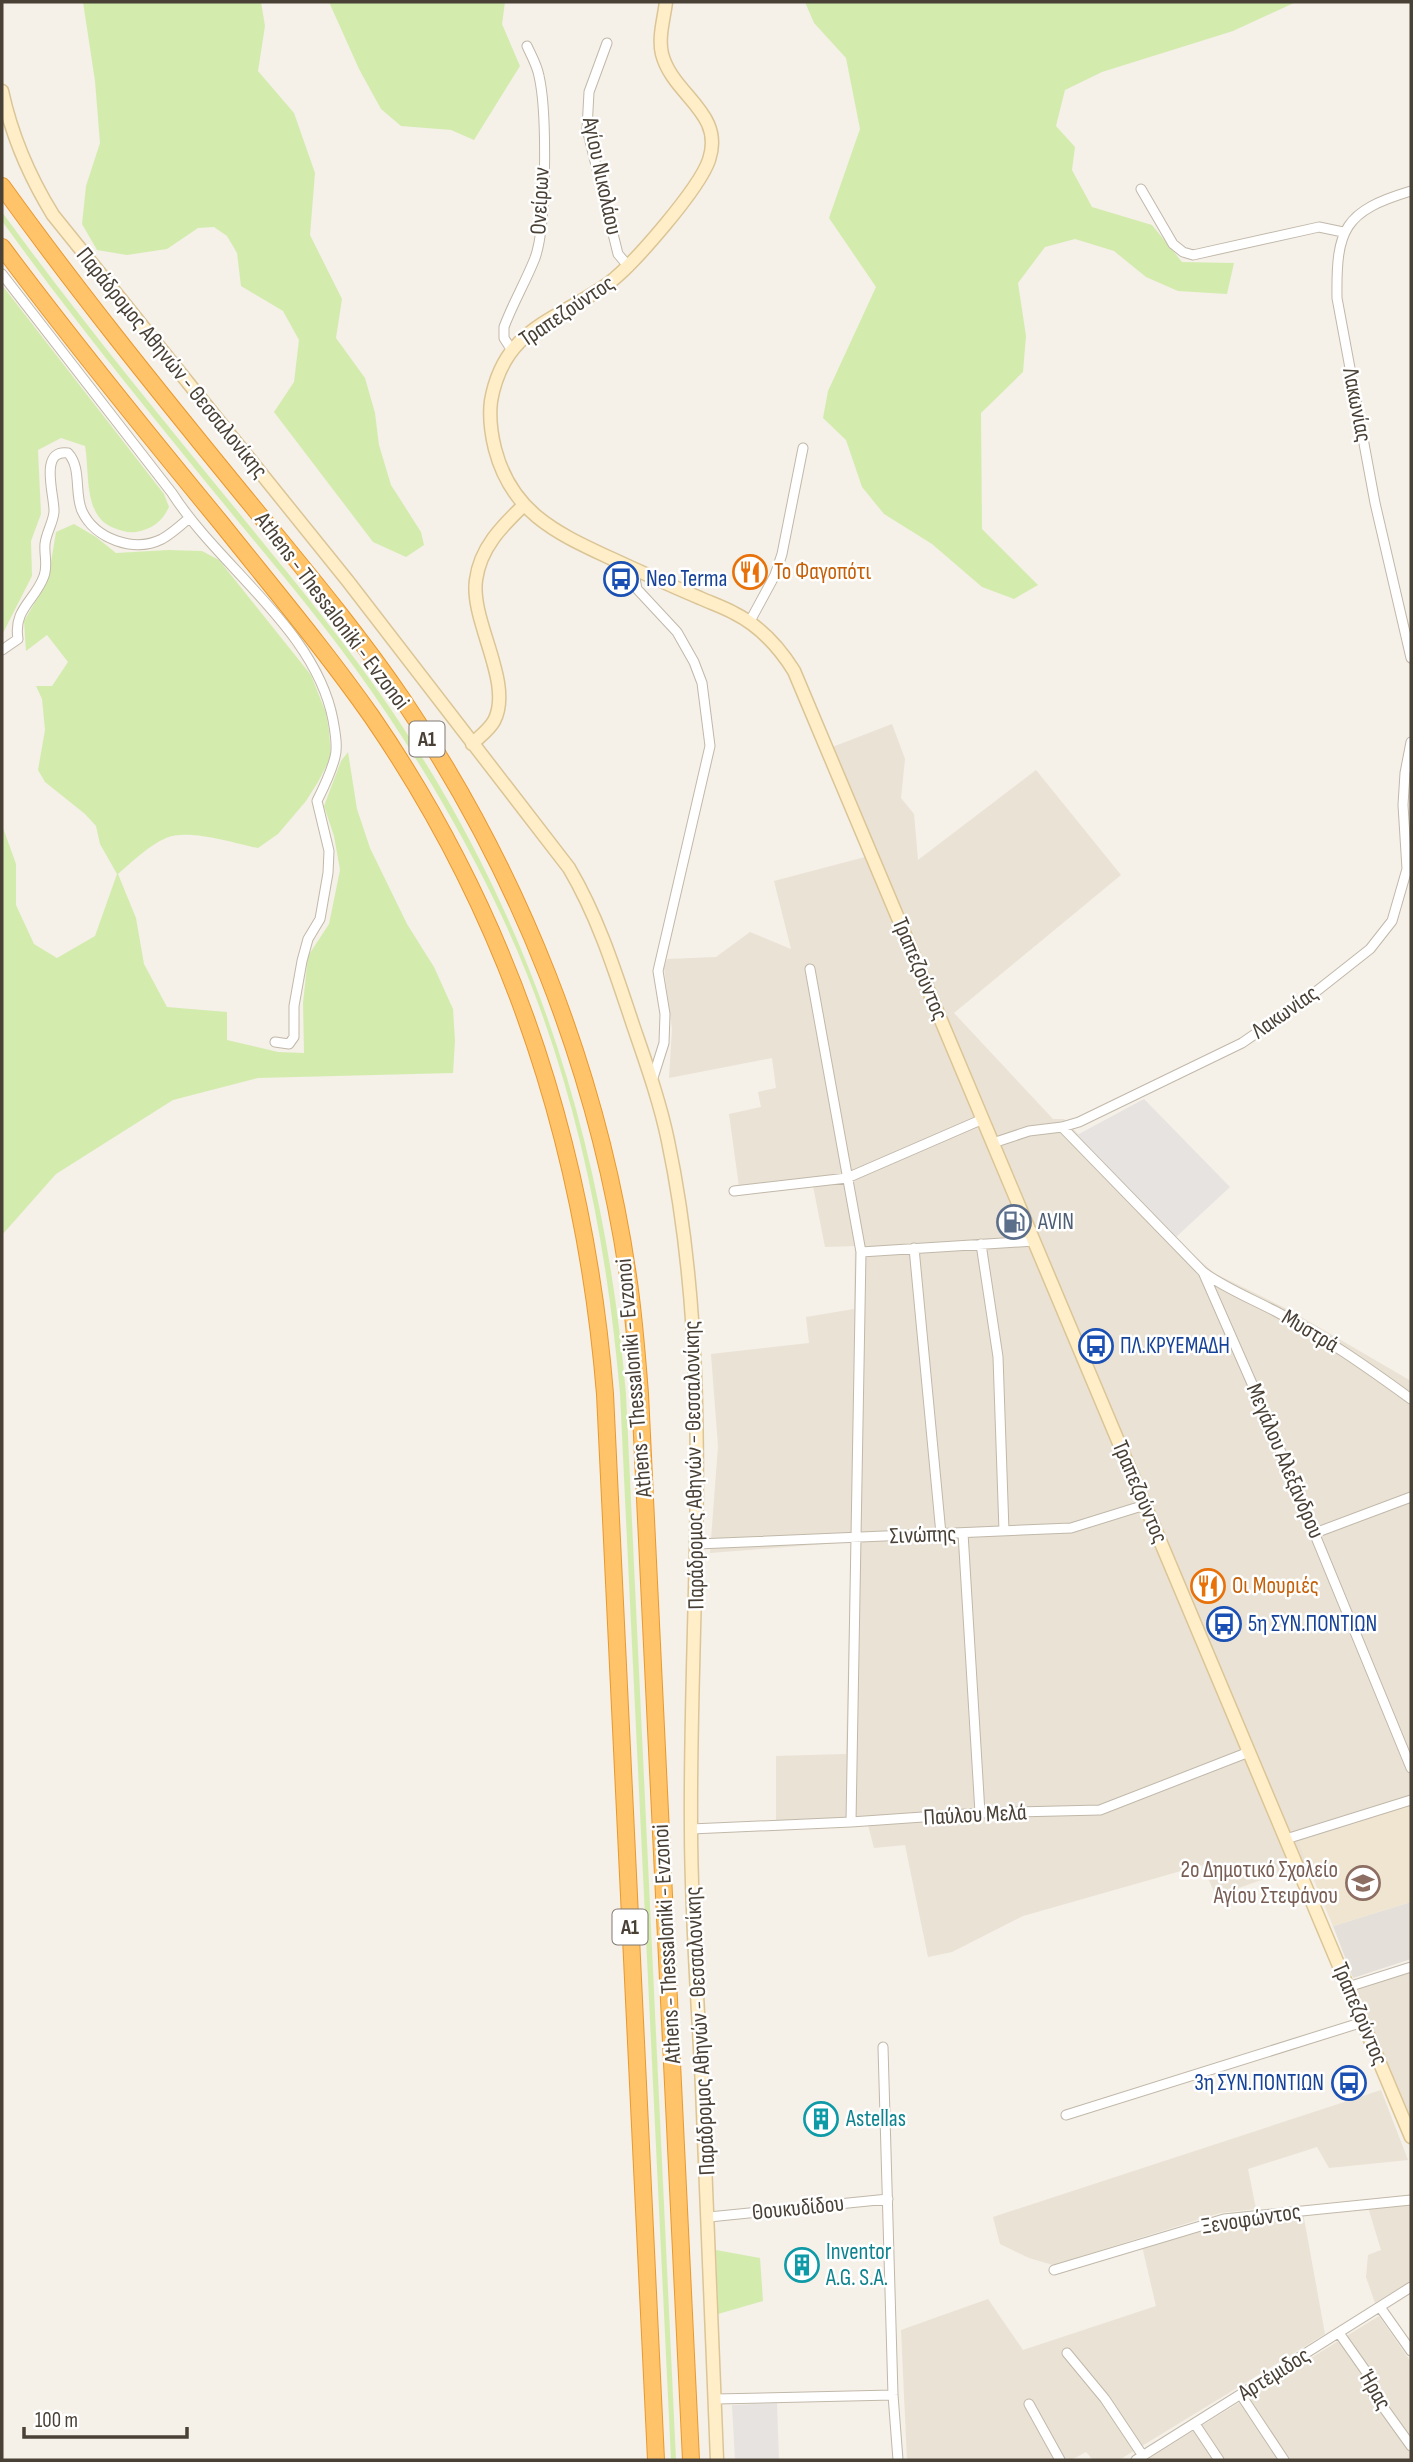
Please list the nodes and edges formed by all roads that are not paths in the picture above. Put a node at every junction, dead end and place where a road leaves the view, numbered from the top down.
1 (666, 2) edge
2 (607, 43) dead end
3 (527, 46) dead end
4 (2, 91) edge
5 (2, 186) edge
6 (1140, 189) dead end
7 (1411, 191) edge
8 (1343, 232) junction
9 (2, 247) edge
10 (629, 267) junction
11 (2, 274) edge
12 (511, 349) junction
13 (803, 448) dead end
14 (524, 505) junction
15 (188, 519) junction
16 (636, 570) junction
17 (749, 623) junction
18 (1408, 626) edge
19 (2, 650) edge
20 (1411, 658) edge
21 (1411, 742) edge
22 (472, 744) junction
23 (810, 969) dead end
24 (275, 1042) dead end
25 (652, 1081) junction
26 (983, 1119) junction
27 (1062, 1127) junction
28 (993, 1143) junction
29 (847, 1178) junction
30 (734, 1191) dead end
31 (1034, 1241) junction
32 (981, 1244) junction
33 (914, 1248) junction
34 (861, 1252) junction
35 (1203, 1272) junction
36 (1411, 1399) edge
37 (1411, 1497) edge
38 (1145, 1505) junction
39 (1004, 1531) junction
40 (962, 1533) junction
41 (1315, 1533) junction
42 (941, 1534) junction
43 (856, 1537) junction
44 (697, 1544) junction
45 (1250, 1752) junction
46 (1411, 1768) edge
47 (1411, 1800) edge
48 (980, 1813) junction
49 (851, 1822) junction
50 (691, 1829) junction
51 (1286, 1839) junction
52 (1411, 1967) edge
53 (1349, 1987) junction
54 (1363, 2022) junction
55 (883, 2046) dead end
56 (1066, 2115) dead end
57 (1411, 2137) edge
58 (888, 2199) junction
59 (1411, 2200) edge
60 (709, 2217) junction
61 (1054, 2270) dead end
62 (1411, 2287) edge
63 (1380, 2307) junction
64 (1339, 2333) junction
65 (1411, 2351) edge
66 (1067, 2353) dead end
67 (893, 2395) junction
68 (1241, 2395) junction
69 (715, 2399) junction
70 (1028, 2404) dead end
71 (1195, 2424) junction
72 (1411, 2446) edge
73 (1140, 2458) edge
74 (656, 2460) edge
75 (691, 2460) edge
76 (717, 2460) edge
77 (898, 2460) edge
78 (1060, 2460) edge
79 (1219, 2460) edge
80 (1284, 2460) edge

1 - 10 main road, Τραπεζούντος
2 - 10 street, Αγίου Νικολάου
3 - 12 street, Ονείρων
4 - 22 main road, Παράδρομος Αθηνών - Θεσσαλονίκης
5 - 75 highway, Athens - Thessaloniki - Evzonoi / Α1
6 - 8 street
7 - 8 street
8 - 18 street, Λακωνίας
9 - 74 highway, Athens - Thessaloniki - Evzonoi / Α1
10 - 12 main road, Τραπεζούντος
11 - 15 street
12 - 14 main road, Τραπεζούντος
13 - 17 street
14 - 16 main road, Τραπεζούντος
14 - 22 main road
15 - 19 street
15 - 24 street
16 - 17 main road, Τραπεζούντος
16 - 25 street
17 - 26 main road, Τραπεζούντος
18 - 20 street, Λακωνίας
21 - 27 street, Λακωνίας
22 - 25 main road, Παράδρομος Αθηνών - Θεσσαλονίκης
23 - 29 street
25 - 44 main road, Παράδρομος Αθηνών - Θεσσαλονίκης
26 - 28 main road, Τραπεζούντος
26 - 29 street
27 - 28 street, Λακωνίας
27 - 35 street
28 - 31 main road, Τραπεζούντος
29 - 30 street
29 - 34 street
31 - 32 street
31 - 38 main road, Τραπεζούντος
32 - 33 street
32 - 39 street
33 - 34 street
33 - 42 street
34 - 43 street
35 - 36 street, Μυστρά
35 - 41 street, Μεγάλου Αλεξάνδρου
37 - 41 street
38 - 39 street, Σινώπης
38 - 45 main road, Τραπεζούντος
39 - 40 street, Σινώπης
40 - 42 street, Σινώπης
40 - 48 street
41 - 46 street, Μεγάλου Αλεξάνδρου
42 - 43 street, Σινώπης
43 - 44 street, Σινώπης
43 - 49 street
44 - 50 main road, Παράδρομος Αθηνών - Θεσσαλονίκης
45 - 48 street, Παύλου Μελά
45 - 51 main road, Τραπεζούντος
47 - 51 street
48 - 49 street, Παύλου Μελά
49 - 50 street, Παύλου Μελά
50 - 60 main road, Παράδρομος Αθηνών - Θεσσαλονίκης
51 - 53 main road, Τραπεζούντος
52 - 53 street
53 - 54 main road, Τραπεζούντος
54 - 56 street
54 - 57 main road, Τραπεζούντος
55 - 58 street
58 - 60 street, Θουκυδίδου
58 - 67 street
59 - 61 street, Ξενοφώντος
60 - 69 main road, Παράδρομος Αθηνών - Θεσσαλονίκης
62 - 63 street, Αρτέμιδος
63 - 64 street, Αρτέμιδος
63 - 65 street
64 - 68 street, Αρτέμιδος
64 - 72 street, Ήρας
66 - 73 street
67 - 69 street
67 - 77 street
68 - 71 street, Αρτέμιδος
68 - 80 street
69 - 76 main road, Παράδρομος Αθηνών - Θεσσαλονίκης
70 - 78 street
71 - 73 street, Αρτέμιδος
71 - 79 street

